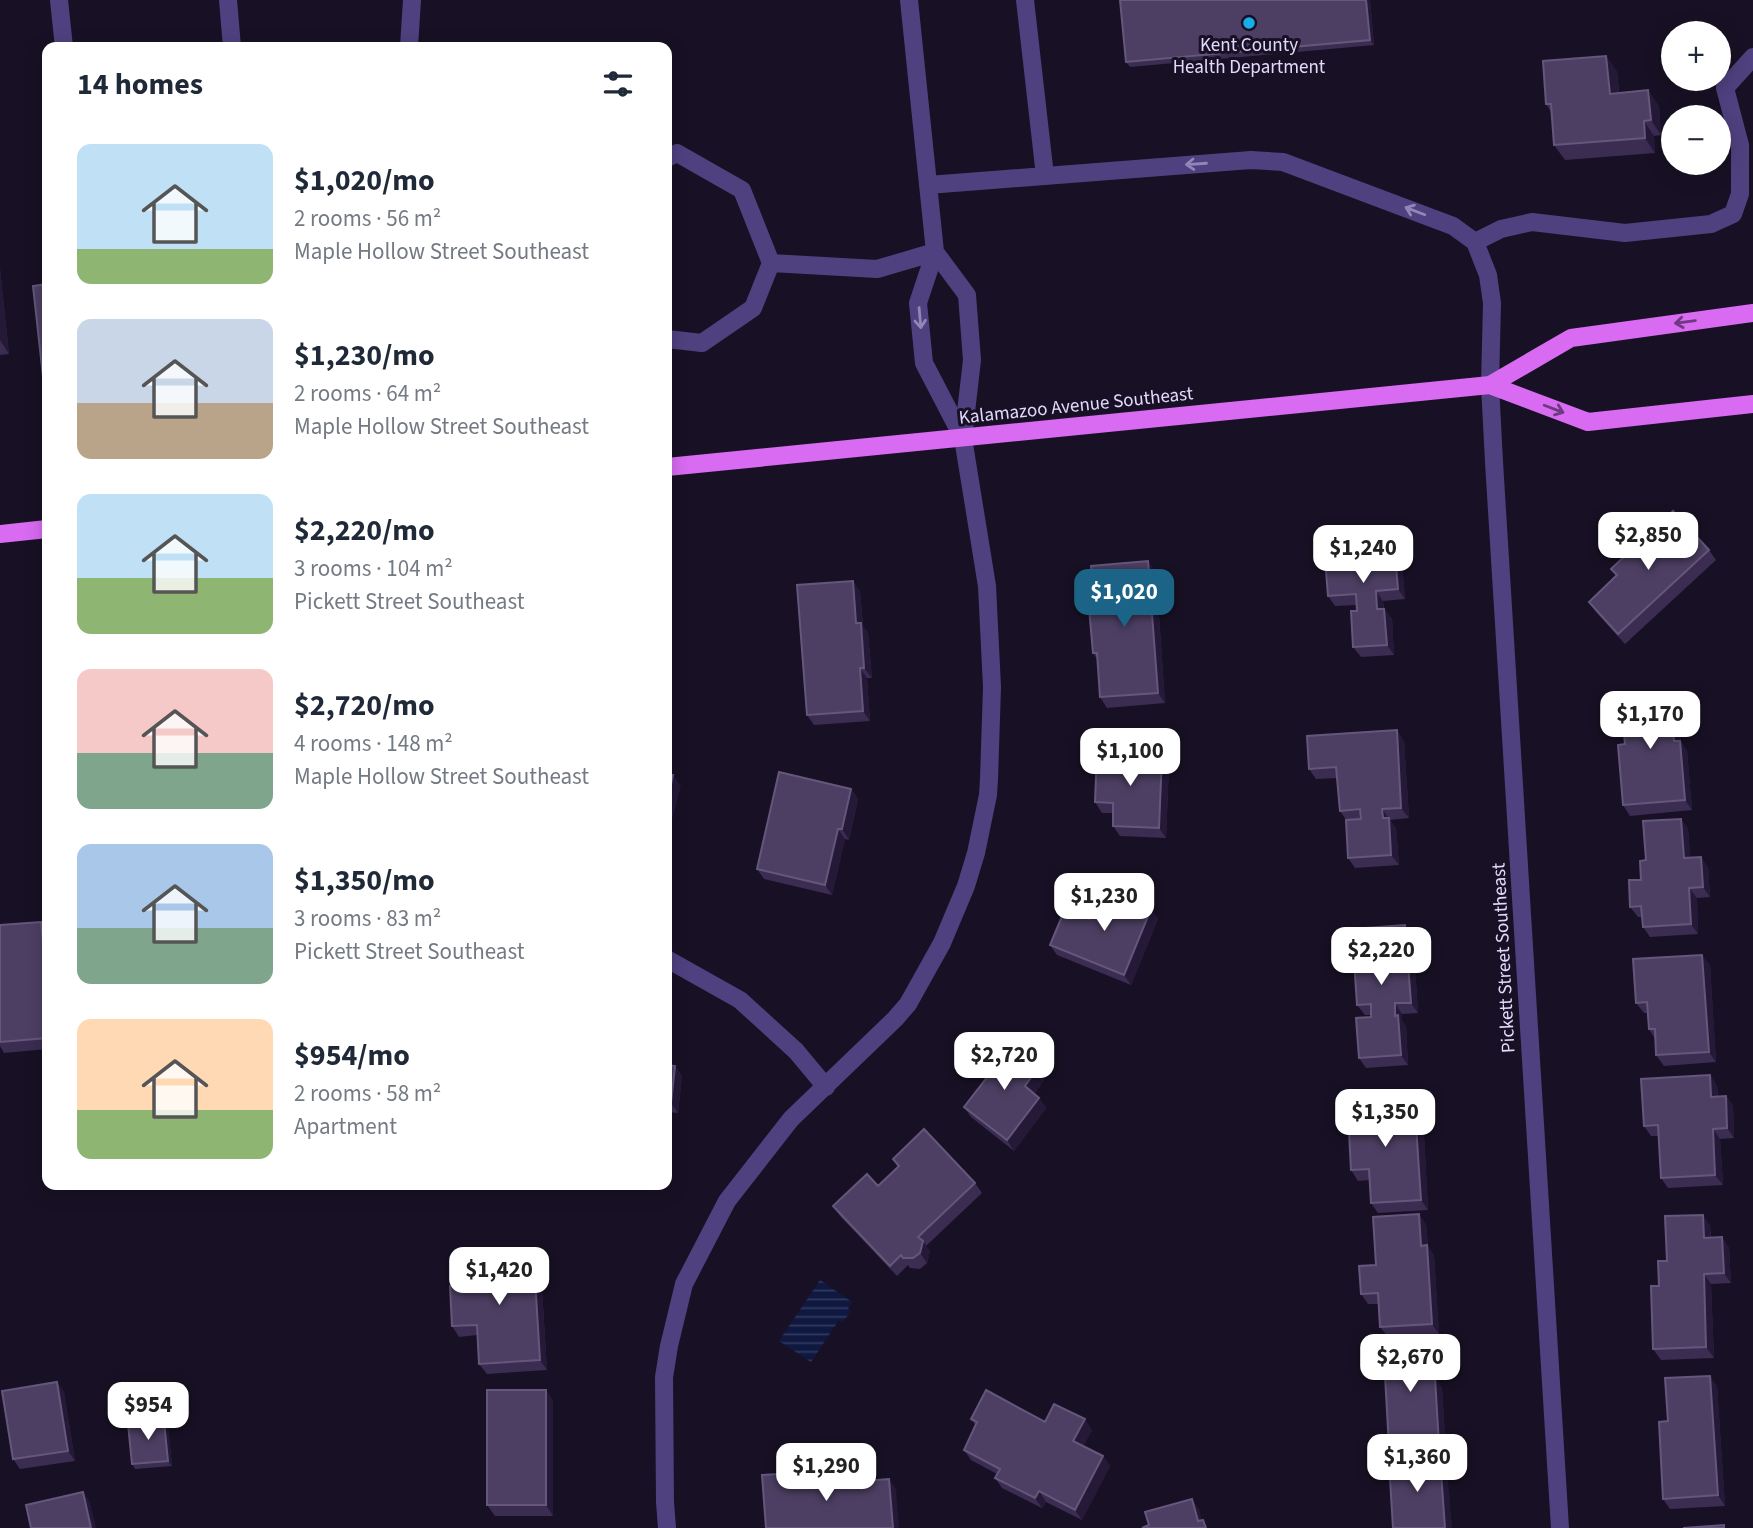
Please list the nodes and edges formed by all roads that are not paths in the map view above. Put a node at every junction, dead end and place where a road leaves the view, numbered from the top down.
1 (59, 0) edge
2 (228, 0) edge
3 (412, 0) edge
4 (909, 0) edge
5 (1025, 0) edge
6 (63, 42) edge
7 (232, 42) edge
8 (410, 42) edge
9 (1753, 57) edge
10 (672, 156) edge
11 (1045, 176) junction
12 (928, 185) junction
13 (1475, 242) junction
14 (935, 253) junction
15 (771, 263) junction
16 (1753, 313) edge
17 (672, 340) edge
18 (1490, 385) junction
19 (1753, 404) edge
20 (963, 438) junction
21 (672, 467) edge
22 (42, 530) edge
23 (0, 534) edge
24 (672, 962) edge
25 (826, 1087) junction
26 (667, 1528) edge
27 (1560, 1528) edge

1 - 6 street
2 - 7 street
3 - 8 street
4 - 12 street
5 - 11 street
9 - 13 street
10 - 15 street
11 - 12 street
13 -> 11 street
12 - 14 street
13 - 18 street, Pickett Street Southeast
14 - 15 street
14 - 20 street
14 -> 20 street
15 - 17 street
16 -> 18 main road, Kalamazoo Avenue Southeast
18 -> 19 main road, Kalamazoo Avenue Southeast
18 - 20 main road, Kalamazoo Avenue Southeast
18 - 27 street, Pickett Street Southeast
20 - 21 main road, Kalamazoo Avenue Southeast
20 - 25 street
22 - 23 main road
24 - 25 street
25 - 26 street

